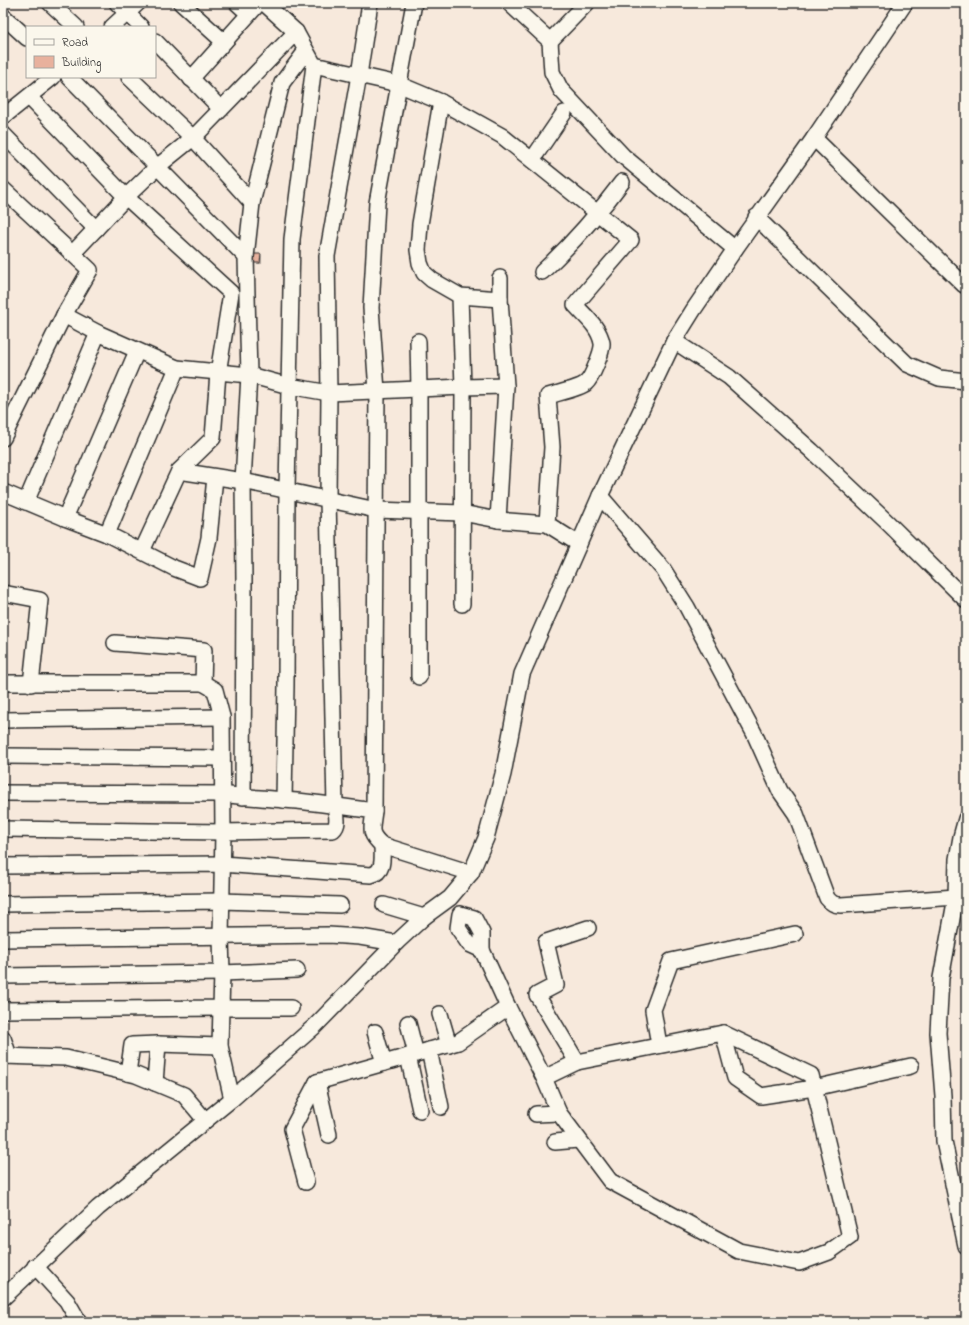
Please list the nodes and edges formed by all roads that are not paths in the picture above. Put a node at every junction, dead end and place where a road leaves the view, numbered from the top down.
1 (50, 3) edge
2 (181, 3) edge
3 (237, 3) edge
4 (259, 3) edge
5 (264, 3) edge
6 (370, 3) edge
7 (414, 3) edge
8 (509, 3) edge
9 (587, 3) edge
10 (906, 3) edge
11 (127, 6) edge
12 (249, 14) junction
13 (3, 16) edge
14 (75, 26) edge
15 (113, 26) edge
16 (140, 26) edge
17 (296, 32) junction
18 (26, 37) edge
19 (550, 41) junction
20 (224, 42) junction
21 (156, 43) edge
22 (306, 51) junction
23 (314, 65) junction
24 (359, 75) junction
25 (52, 78) edge
26 (70, 78) edge
27 (130, 78) edge
28 (191, 79) junction
29 (398, 84) junction
30 (28, 97) junction
31 (441, 102) junction
32 (221, 109) junction
33 (564, 113) dead end
34 (3, 117) edge
35 (3, 134) edge
36 (193, 138) junction
37 (814, 138) junction
38 (532, 160) junction
39 (157, 167) junction
40 (622, 182) dead end
41 (3, 189) edge
42 (126, 197) junction
43 (252, 203) junction
44 (598, 214) junction
45 (756, 217) junction
46 (96, 229) junction
47 (735, 248) junction
48 (72, 254) junction
49 (246, 257) junction
50 (542, 272) dead end
51 (500, 278) dead end
52 (964, 285) dead end
53 (460, 296) junction
54 (500, 298) junction
55 (64, 315) junction
56 (98, 333) junction
57 (418, 341) dead end
58 (674, 341) junction
59 (137, 350) junction
60 (177, 368) junction
61 (218, 373) junction
62 (249, 375) junction
63 (966, 381) edge
64 (289, 386) junction
65 (506, 386) junction
66 (463, 387) junction
67 (419, 389) junction
68 (377, 391) junction
69 (329, 393) junction
70 (3, 438) edge
71 (179, 471) junction
72 (216, 477) junction
73 (243, 481) junction
74 (287, 490) junction
75 (3, 492) edge
76 (600, 496) junction
77 (328, 499) junction
78 (26, 502) junction
79 (376, 510) junction
80 (419, 512) junction
81 (462, 513) junction
82 (65, 518) junction
83 (498, 520) junction
84 (547, 524) junction
85 (107, 534) junction
86 (580, 544) junction
87 (142, 552) junction
88 (3, 593) edge
89 (966, 600) edge
90 (462, 604) dead end
91 (115, 643) dead end
92 (419, 677) dead end
93 (3, 683) edge
94 (203, 683) junction
95 (31, 684) junction
96 (222, 717) junction
97 (3, 720) edge
98 (3, 756) edge
99 (222, 758) junction
100 (3, 794) edge
101 (222, 794) junction
102 (243, 797) junction
103 (284, 800) junction
104 (336, 806) junction
105 (374, 812) junction
106 (966, 819) edge
107 (3, 829) edge
108 (223, 832) junction
109 (382, 845) junction
110 (222, 864) junction
111 (3, 866) edge
112 (471, 873) junction
113 (450, 898) junction
114 (961, 898) edge
115 (221, 901) junction
116 (3, 904) edge
117 (340, 905) dead end
118 (384, 905) dead end
119 (424, 917) junction
120 (588, 928) dead end
121 (795, 934) dead end
122 (220, 937) junction
123 (3, 939) edge
124 (396, 943) junction
125 (297, 970) dead end
126 (222, 974) junction
127 (3, 976) edge
128 (508, 1007) junction
129 (221, 1008) junction
130 (292, 1008) dead end
131 (3, 1010) edge
132 (440, 1014) dead end
133 (408, 1022) dead end
134 (375, 1032) dead end
135 (723, 1033) junction
136 (3, 1038) edge
137 (158, 1044) junction
138 (449, 1044) junction
139 (659, 1045) junction
140 (220, 1046) junction
141 (418, 1053) junction
142 (6, 1056) edge
143 (577, 1062) junction
144 (384, 1063) junction
145 (911, 1066) dead end
146 (128, 1073) junction
147 (544, 1078) junction
148 (317, 1082) junction
149 (155, 1083) junction
150 (814, 1088) junction
151 (232, 1099) junction
152 (441, 1107) dead end
153 (420, 1110) dead end
154 (559, 1113) junction
155 (536, 1114) dead end
156 (205, 1120) junction
157 (329, 1135) dead end
158 (578, 1140) junction
159 (555, 1142) dead end
160 (306, 1182) dead end
161 (966, 1246) edge
162 (35, 1266) junction
163 (3, 1298) edge
164 (78, 1322) edge

1 - 14 street
2 - 20 street
3 - 12 street
4 - 12 street
5 - 17 street
6 - 24 street
7 - 29 street
8 - 19 street
9 - 19 street
10 - 37 street
11 - 15 street
11 - 16 street
12 - 20 street
13 - 18 street
17 - 22 street
17 - 32 street
19 - 47 street
20 - 28 street
21 - 28 street
22 - 23 street
22 - 43 street
23 - 24 street
23 - 64 street
24 - 29 street
24 - 69 street
25 - 30 street
26 - 39 street
27 - 36 street
28 - 32 street
29 - 31 street
29 - 68 street
30 - 34 street
30 - 42 street
31 - 38 street
31 - 53 street
32 - 36 street
33 - 38 street
35 - 46 street
36 - 39 street
36 - 43 street
37 - 45 street
37 - 52 street
38 - 44 street
39 - 42 street
39 - 49 street
40 - 44 street
41 - 48 street
42 - 46 street
42 - 61 street
43 - 49 street
44 - 50 street
44 - 84 street
45 - 47 street
45 - 63 street
46 - 48 street
47 - 58 street
48 - 55 street
49 - 62 street
51 - 54 street
53 - 54 street
53 - 66 street
54 - 65 street
55 - 56 street
55 - 70 street
56 - 59 street
56 - 78 street
57 - 67 street
58 - 76 street
58 - 89 street
59 - 60 street
59 - 82 street
60 - 61 street
60 - 85 street
61 - 62 street
61 - 71 street
62 - 64 street
62 - 73 street
64 - 69 street
64 - 74 street
65 - 66 street
65 - 83 street
66 - 67 street
66 - 81 street
67 - 68 street
67 - 80 street
68 - 69 street
68 - 79 street
69 - 77 street
71 - 72 street
71 - 87 street
72 - 73 street
72 - 87 street
73 - 74 street
73 - 102 street
74 - 77 street
74 - 103 street
75 - 78 street
76 - 86 street
76 - 114 street
77 - 79 street
77 - 104 street
78 - 82 street
79 - 80 street
79 - 105 street
80 - 81 street
80 - 92 street
81 - 83 street
81 - 90 street
82 - 85 street
83 - 84 street
84 - 86 street
85 - 87 street
86 - 112 street
88 - 95 street
91 - 94 street
93 - 95 street
94 - 95 street
94 - 96 street
96 - 97 street
96 - 99 street
98 - 99 street
99 - 101 street
100 - 101 street
101 - 102 street
101 - 108 street
102 - 103 street
103 - 104 street
104 - 105 street
104 - 108 street
105 - 109 street
106 - 114 street
107 - 108 street
108 - 110 street
109 - 110 street
109 - 112 street
110 - 111 street
110 - 115 street
112 - 113 street
113 - 119 street
113 - 128 street
114 - 161 street
115 - 116 street
115 - 117 street
115 - 122 street
118 - 119 street
119 - 124 street
120 - 143 street
121 - 139 street
122 - 123 street
122 - 124 street
122 - 126 street
124 - 151 street
125 - 126 street
126 - 127 street
126 - 129 street
128 - 138 street
128 - 147 street
129 - 130 street
129 - 131 street
129 - 140 street
132 - 138 street
133 - 141 street
134 - 144 street
135 - 139 street
135 - 150 street
135 - 150 street
136 - 142 street
137 - 140 street
137 - 146 street
137 - 149 street
138 - 141 street
139 - 143 street
140 - 151 street
141 - 144 street
141 - 152 street
141 - 153 street
142 - 146 street
143 - 147 street
144 - 148 street
145 - 150 street
146 - 149 street
147 - 154 street
148 - 157 street
148 - 160 street
149 - 156 street
150 - 158 street
151 - 156 street
154 - 155 street
154 - 158 street
156 - 162 street
158 - 159 street
162 - 163 street
162 - 164 street

